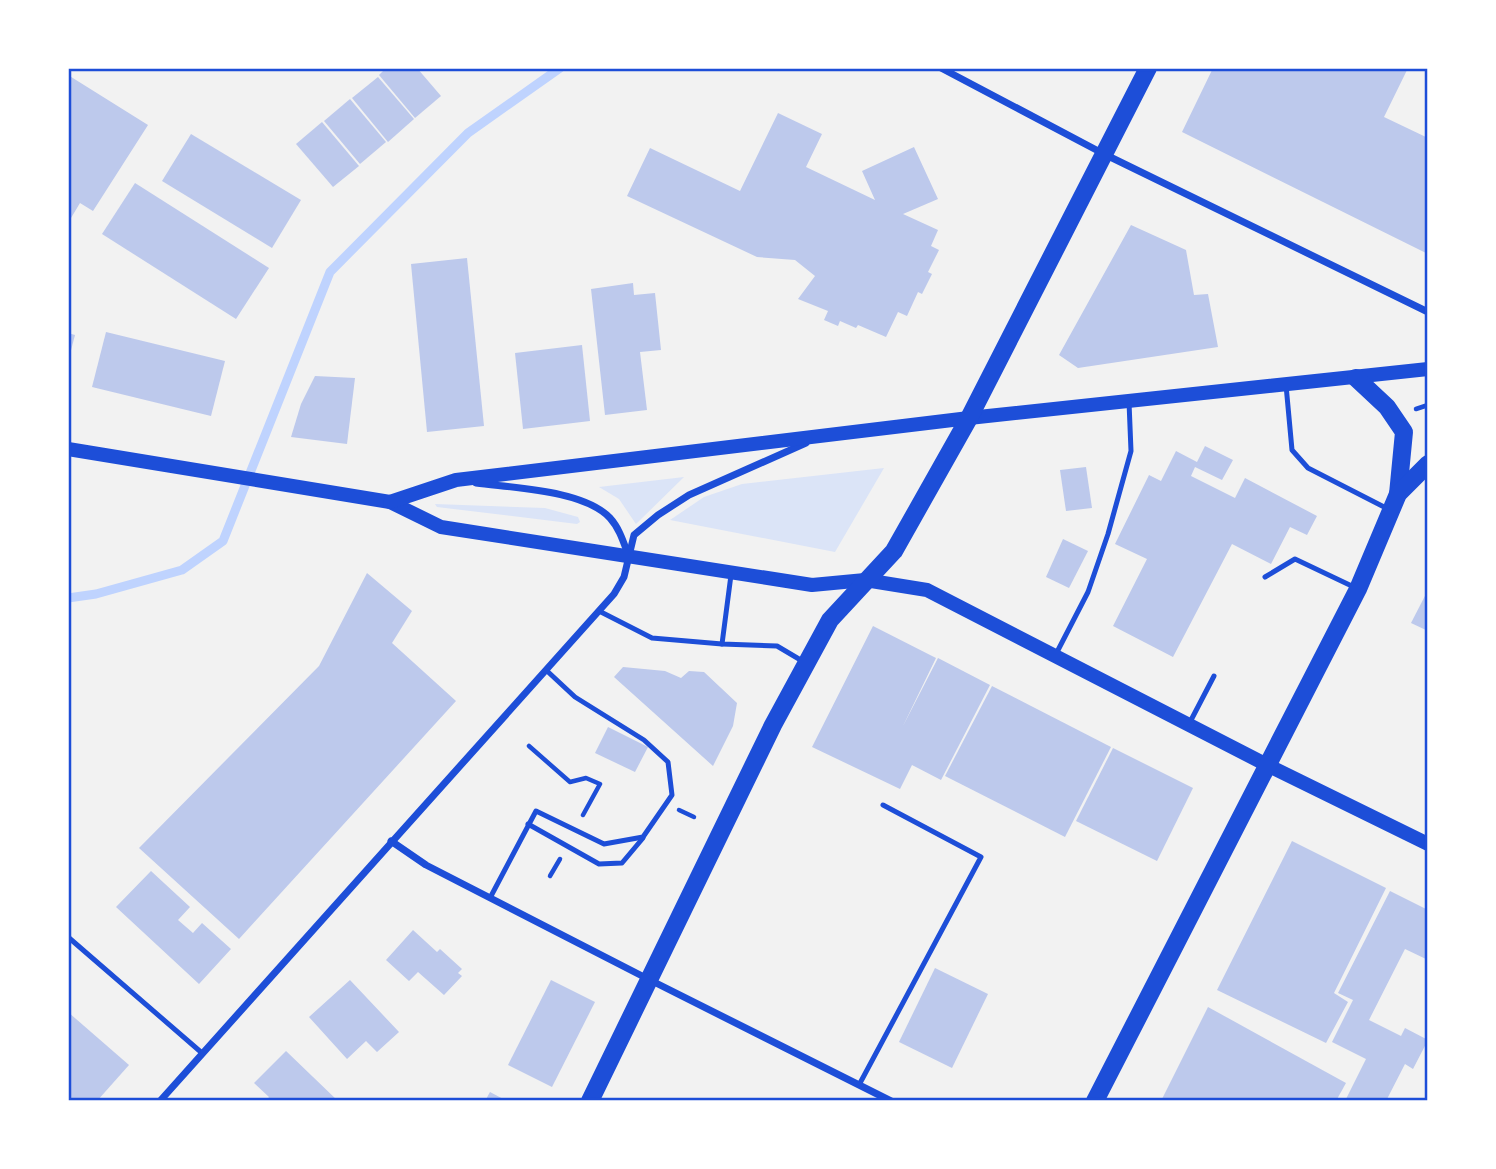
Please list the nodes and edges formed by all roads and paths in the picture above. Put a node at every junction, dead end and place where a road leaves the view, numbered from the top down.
1 (941, 68) edge
2 (1148, 68) edge
3 (1104, 154) junction
4 (1428, 312) edge
5 (1428, 369) edge
6 (1356, 378) junction
7 (1286, 385) junction
8 (1129, 401) junction
9 (1428, 405) edge
10 (1416, 409) dead end
11 (969, 418) junction
12 (823, 435) junction
13 (68, 449) edge
14 (1428, 464) edge
15 (456, 480) junction
16 (390, 502) junction
17 (1395, 502) junction
18 (629, 558) junction
19 (731, 573) junction
20 (1265, 577) dead end
21 (865, 580) junction
22 (1358, 589) junction
23 (599, 611) junction
24 (722, 644) junction
25 (1055, 656) junction
26 (806, 663) junction
27 (546, 670) junction
28 (1214, 676) dead end
29 (1189, 724) junction
30 (529, 746) dead end
31 (1267, 765) junction
32 (883, 805) dead end
33 (675, 808) dead end
34 (694, 817) dead end
35 (580, 820) dead end
36 (528, 824) junction
37 (643, 838) junction
38 (391, 841) junction
39 (1428, 844) edge
40 (564, 852) dead end
41 (550, 876) dead end
42 (490, 898) junction
43 (68, 937) edge
44 (650, 980) junction
45 (202, 1053) junction
46 (859, 1085) junction
47 (160, 1101) edge
48 (590, 1101) edge
49 (891, 1101) edge
50 (1095, 1101) edge

1 - 3 street
2 - 3 main road
3 - 4 street
3 - 11 main road
5 - 6 main road
6 - 7 main road
6 - 17 main road
7 - 8 main road
7 - 17 lane
8 - 11 main road
8 - 25 lane
9 - 10 path
11 - 12 main road
11 - 21 main road
12 - 15 main road
12 - 18 street
13 - 16 main road
14 - 17 main road
15 - 16 main road
15 - 18 street
16 - 18 main road
17 - 22 main road
18 - 19 main road
18 - 23 street
19 - 21 main road
19 - 24 lane
20 - 22 lane
21 - 25 main road
21 - 26 main road
22 - 31 main road
23 - 24 lane
23 - 27 street
24 - 26 lane
25 - 29 main road
26 - 44 main road
27 - 37 lane
27 - 38 street
28 - 29 lane
29 - 31 main road
30 - 35 path
31 - 39 main road
31 - 50 main road
32 - 46 lane
33 - 34 path
36 - 37 lane
36 - 37 lane
36 - 42 lane
38 - 42 street
38 - 45 street
40 - 41 path
42 - 44 street
43 - 45 lane
44 - 46 street
44 - 48 main road
45 - 47 street
46 - 49 street

